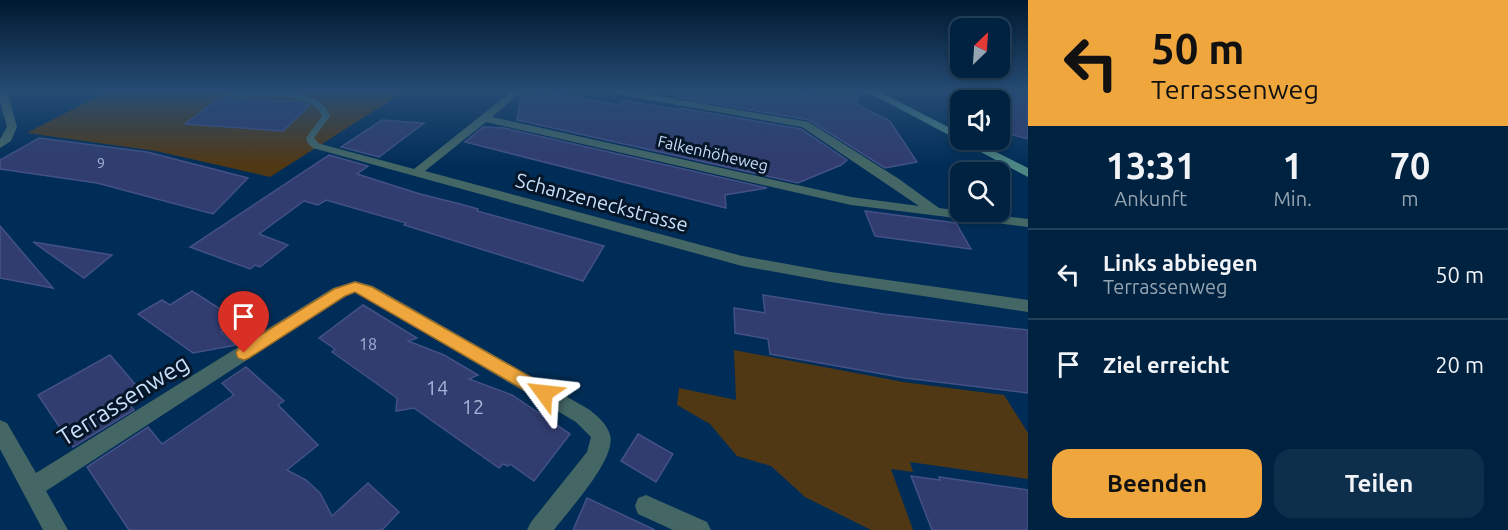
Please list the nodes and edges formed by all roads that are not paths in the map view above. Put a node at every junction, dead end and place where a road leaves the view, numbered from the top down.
1 (9, 116) edge
2 (326, 116) edge
3 (486, 116) edge
4 (758, 116) edge
5 (919, 116) edge
6 (483, 118) junction
7 (950, 132) edge
8 (0, 145) edge
9 (317, 146) joint
10 (986, 150) edge
11 (1022, 166) edge
12 (416, 173) junction
13 (1028, 173) edge
14 (936, 212) junction
15 (1028, 223) edge
16 (1028, 306) edge
17 (0, 429) edge
18 (33, 487) junction
19 (646, 506) dead end
20 (56, 530) edge
21 (539, 530) edge
22 (699, 530) edge

1 - 8 street
2 - 9 lane, Schanzeneckstrasse
3 - 6 street
4 - 14 street, Falkenhöheweg
5 - 7 main road
6 - 12 street
6 - 14 street, Falkenhöheweg
9 - 12 street, Schanzeneckstrasse
10 - 11 main road
11 - 13 main road
12 - 16 street, Schanzeneckstrasse
14 - 15 street, Falkenhöheweg
17 - 18 street
18 - 20 street
18 - 21 street, Terrassenweg
19 - 22 street

